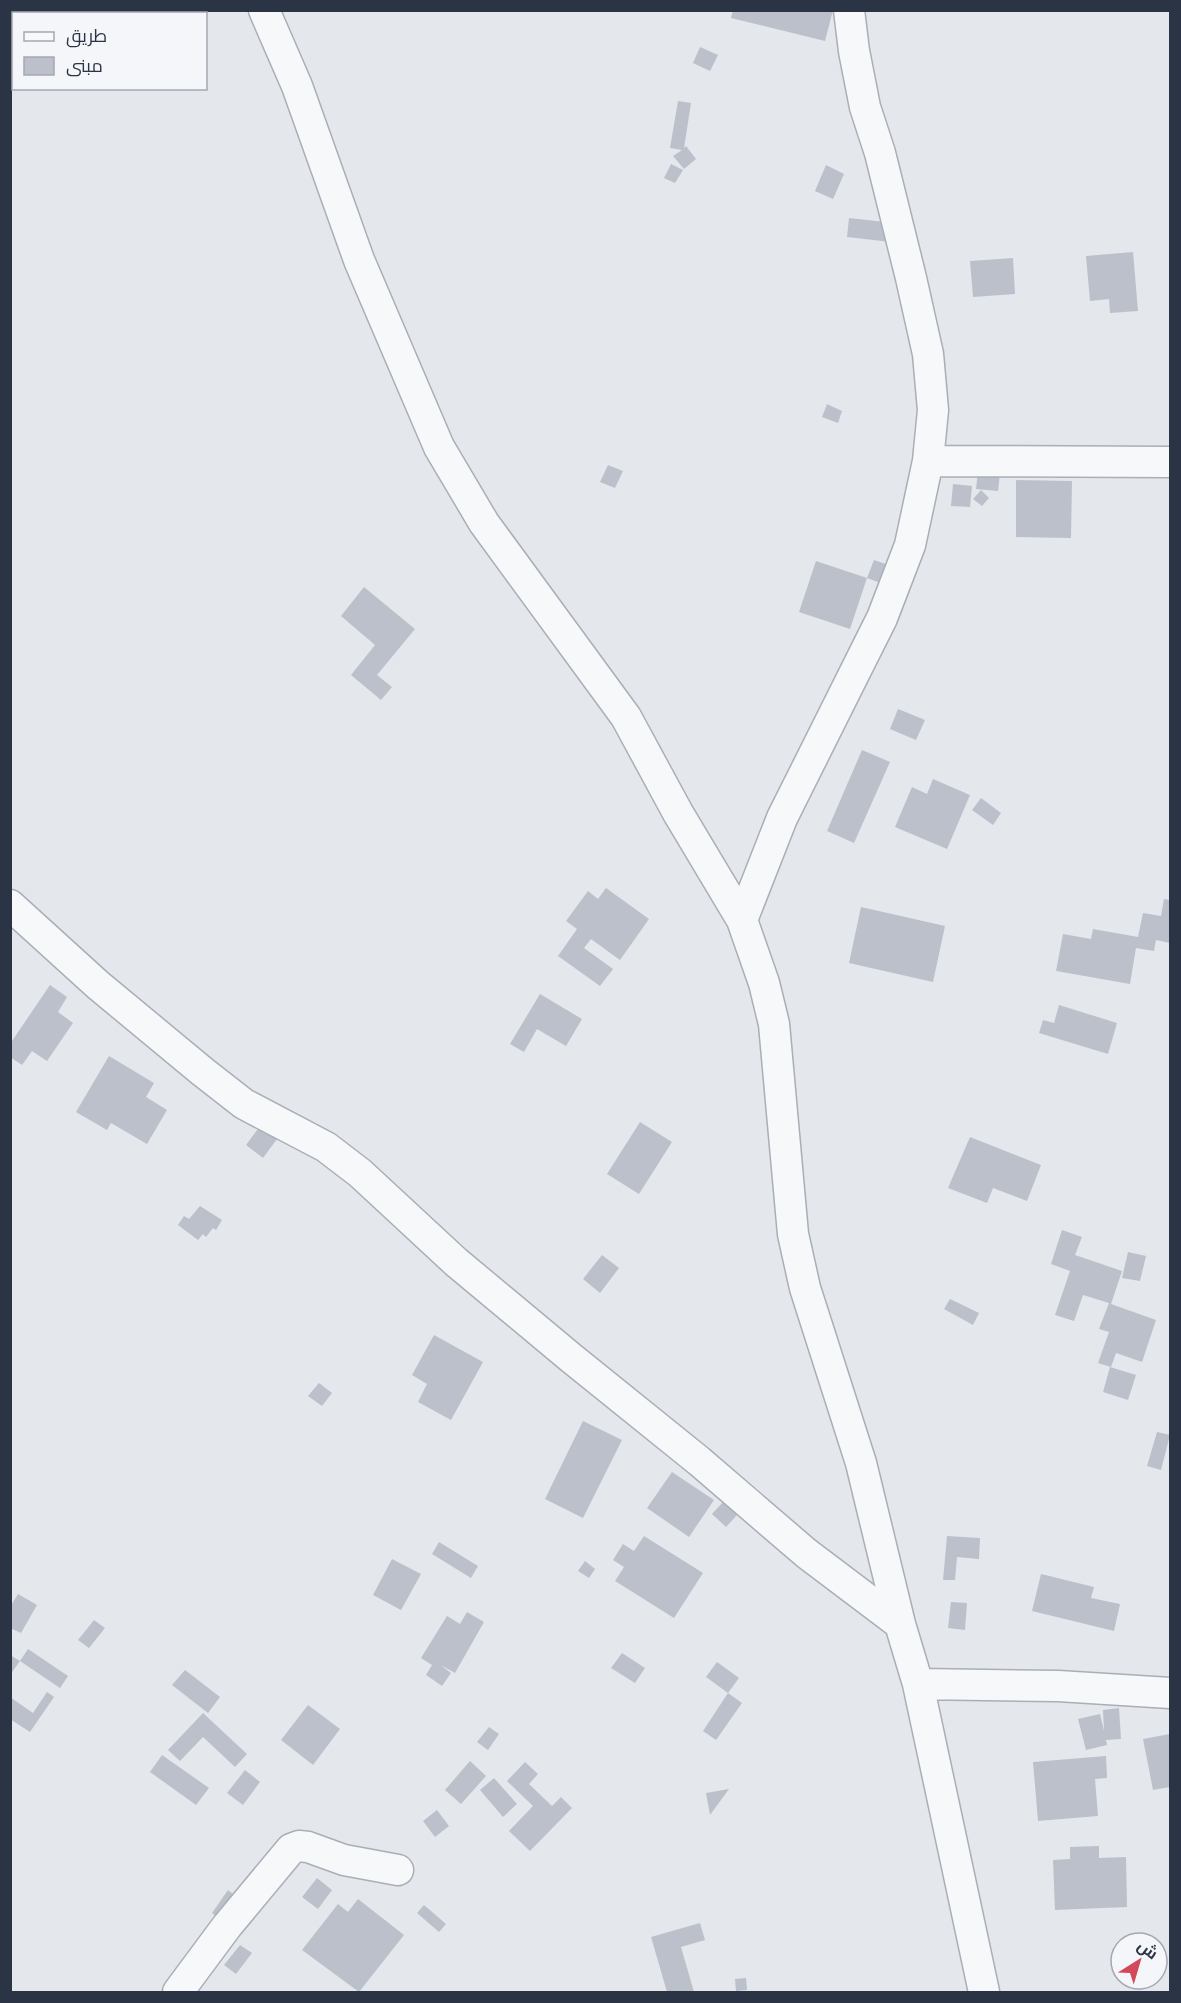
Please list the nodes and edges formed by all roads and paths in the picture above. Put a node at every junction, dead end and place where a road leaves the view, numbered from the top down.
1 (264, 10) edge
2 (849, 10) edge
3 (928, 461) junction
4 (1170, 462) edge
5 (10, 905) edge
6 (742, 920) junction
7 (900, 1624) junction
8 (918, 1684) junction
9 (1170, 1693) edge
10 (398, 1870) dead end
11 (178, 1992) edge
12 (984, 1992) edge

1 - 6 street
2 - 3 street
3 - 4 street
3 - 6 street
5 - 7 street
6 - 7 street
7 - 8 street
8 - 9 street
8 - 12 street
10 - 11 street

